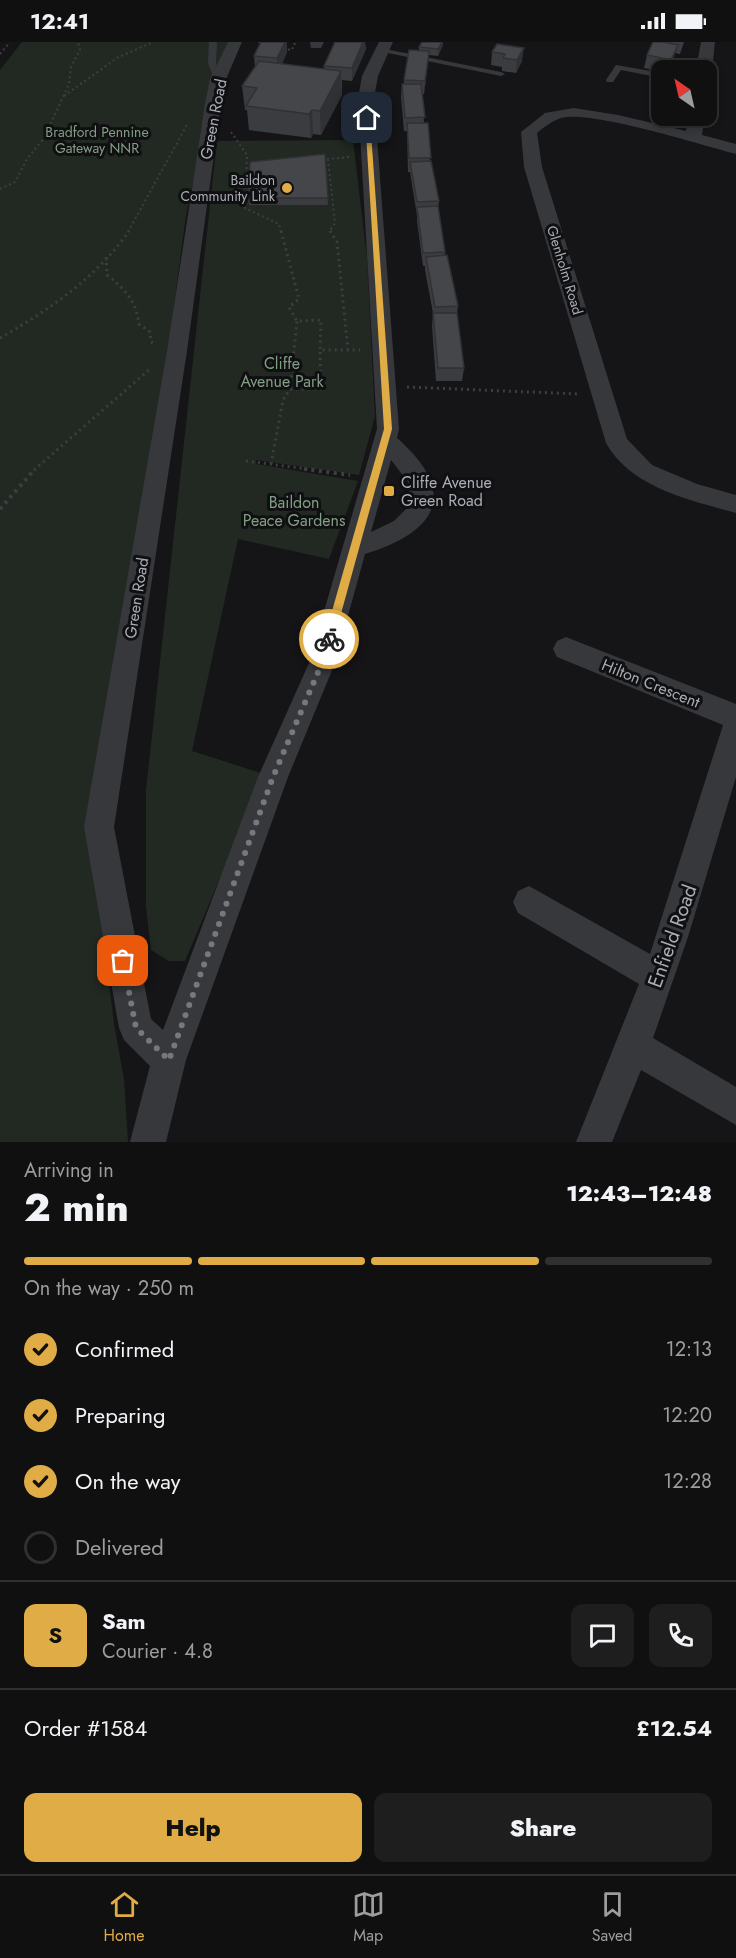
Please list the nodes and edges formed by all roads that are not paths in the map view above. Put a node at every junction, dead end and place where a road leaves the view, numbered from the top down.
1 (213, 42) edge
2 (236, 42) edge
3 (708, 42) edge
4 (385, 45) edge
5 (705, 60) edge
6 (501, 74) dead end
7 (651, 74) edge
8 (218, 79) junction
9 (610, 80) dead end
10 (695, 126) edge
11 (693, 139) junction
12 (736, 149) edge
13 (385, 441) junction
14 (736, 504) edge
15 (355, 547) junction
16 (566, 650) dead end
17 (736, 717) edge
18 (736, 726) edge
19 (730, 772) edge
20 (529, 902) dead end
21 (658, 977) junction
22 (633, 1045) junction
23 (169, 1060) junction
24 (736, 1107) edge
25 (148, 1142) edge
26 (594, 1142) edge

1 - 8 lane
2 - 8 street, Green Road
3 - 5 street
4 - 6 lane
4 - 13 street
7 - 9 lane
8 - 23 street, Green Road
10 - 11 street
11 - 12 street
11 - 14 street, Glenholm Road
13 - 15 street
13 - 15 street
15 - 23 street
16 - 17 street, Hilton Crescent
18 - 19 street, Enfield Road
19 - 21 street, Enfield Road
20 - 21 street
21 - 22 street, Enfield Road
22 - 24 street
22 - 26 street, Enfield Road
23 - 25 street

